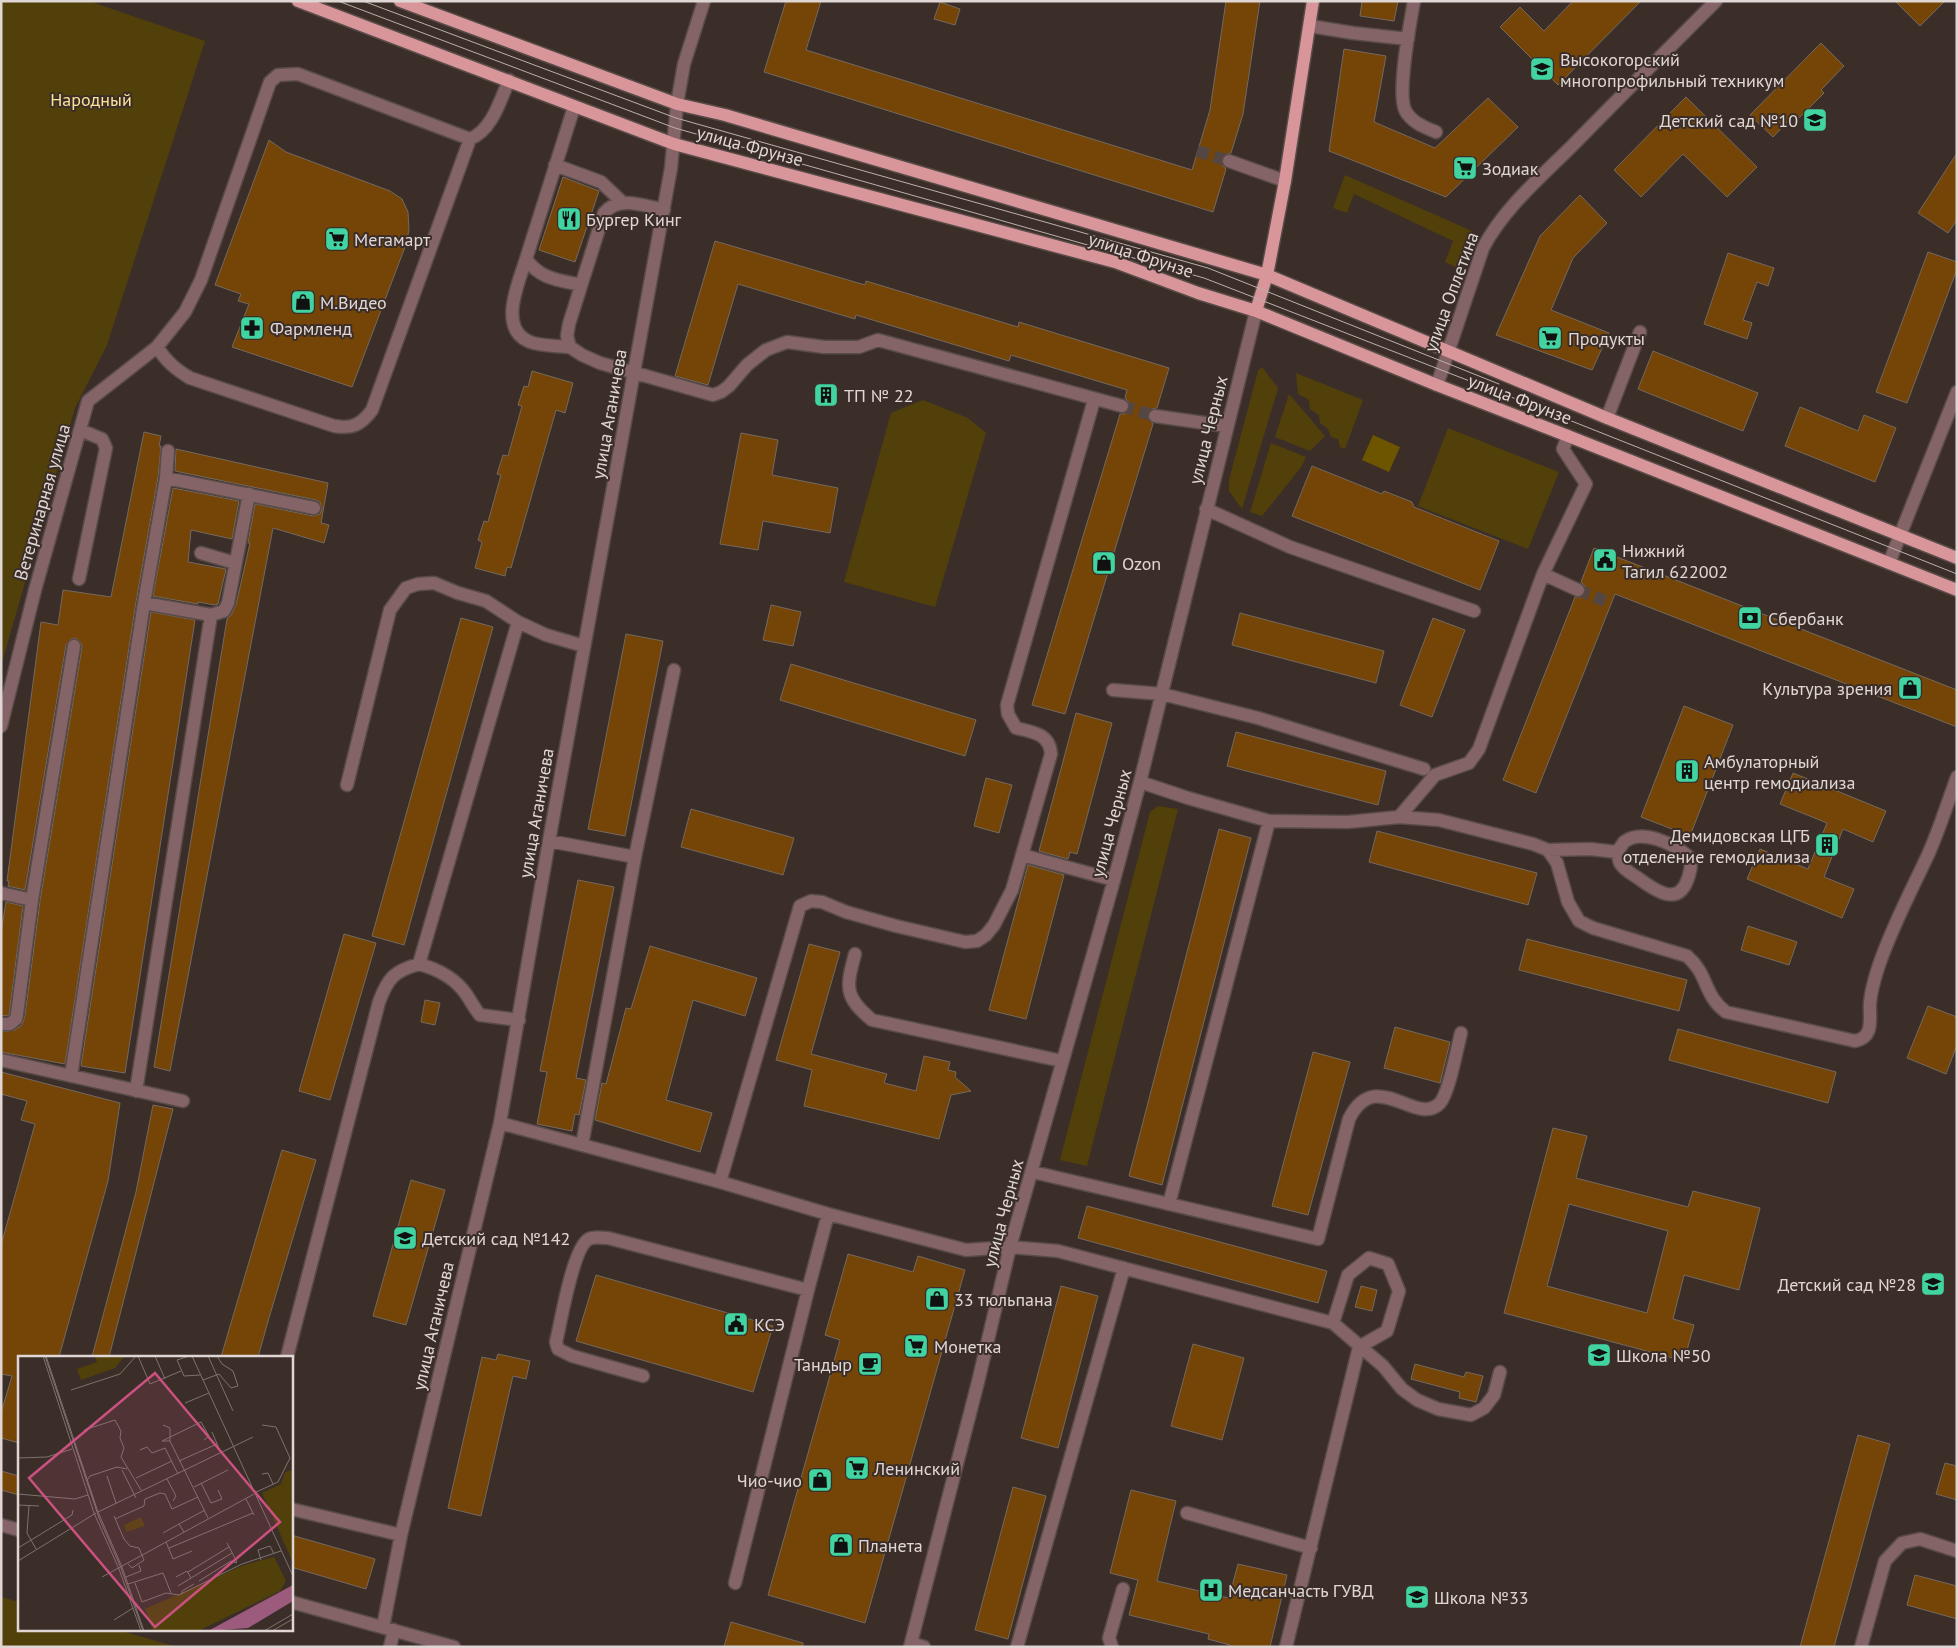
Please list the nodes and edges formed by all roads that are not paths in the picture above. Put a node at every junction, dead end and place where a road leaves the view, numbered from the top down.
1 (298, 1) edge
2 (400, 1) edge
3 (704, 1) edge
4 (1313, 1) edge
5 (1414, 1) edge
6 (1716, 1) edge
7 (1310, 26) junction
8 (1408, 39) junction
9 (509, 80) junction
10 (677, 104) junction
11 (574, 107) junction
12 (1436, 132) dead end
13 (470, 139) junction
14 (674, 144) junction
15 (1229, 161) tunnel mouth
16 (555, 165) junction
17 (1285, 181) junction
18 (622, 202) junction
19 (664, 210) junction
20 (526, 259) junction
21 (1268, 275) junction
22 (581, 285) junction
23 (1256, 310) junction
24 (1640, 332) dead end
25 (157, 347) junction
26 (570, 347) junction
27 (1447, 352) junction
28 (635, 373) junction
29 (1437, 385) junction
30 (1957, 392) edge
31 (1094, 400) junction
32 (1122, 406) tunnel mouth
33 (1155, 416) tunnel mouth
34 (1607, 418) junction
35 (1226, 426) junction
36 (80, 430) junction
37 (1568, 436) junction
38 (168, 450) dead end
39 (166, 478) junction
40 (249, 494) junction
41 (314, 508) dead end
42 (1206, 509) junction
43 (1900, 535) junction
44 (201, 553) dead end
45 (1957, 558) edge
46 (235, 563) junction
47 (1889, 563) junction
48 (1543, 574) junction
49 (79, 579) dead end
50 (1578, 590) tunnel mouth
51 (1957, 590) edge
52 (144, 603) junction
53 (1474, 611) dead end
54 (211, 615) junction
55 (518, 622) junction
56 (74, 646) dead end
57 (584, 646) junction
58 (674, 670) dead end
59 (1113, 690) dead end
60 (1162, 694) junction
61 (1, 726) edge
62 (1424, 769) dead end
63 (1957, 778) edge
64 (1140, 782) junction
65 (347, 785) dead end
66 (1398, 816) junction
67 (1269, 820) junction
68 (549, 841) junction
69 (1548, 850) junction
70 (1617, 852) junction
71 (1022, 855) junction
72 (636, 857) junction
73 (1114, 880) junction
74 (1, 893) edge
75 (32, 900) junction
76 (855, 954) dead end
77 (419, 964) junction
78 (519, 1020) junction
79 (1, 1024) edge
80 (1461, 1033) dead end
81 (1, 1060) edge
82 (1062, 1061) junction
83 (70, 1076) junction
84 (136, 1091) junction
85 (183, 1101) dead end
86 (500, 1123) junction
87 (582, 1145) junction
88 (1033, 1172) junction
89 (720, 1182) junction
90 (1169, 1204) junction
91 (828, 1214) junction
92 (1010, 1247) junction
93 (1124, 1268) junction
94 (808, 1290) junction
95 (1333, 1323) junction
96 (1359, 1347) junction
97 (287, 1356) edge
98 (1500, 1372) dead end
99 (643, 1376) dead end
100 (292, 1509) edge
101 (1187, 1513) dead end
102 (1, 1526) edge
103 (18, 1530) edge
104 (401, 1534) junction
105 (1311, 1548) junction
106 (1957, 1551) edge
107 (736, 1583) dead end
108 (1123, 1589) dead end
109 (292, 1602) edge
110 (389, 1628) junction
111 (911, 1645) edge
112 (390, 1647) edge
113 (454, 1647) edge
114 (924, 1647) edge
115 (1017, 1647) edge
116 (1112, 1647) edge
117 (1286, 1647) edge
118 (1861, 1647) edge

1 - 9 main road, улица Фрунзе
2 - 10 main road, улица Фрунзе
3 - 10 street, улица Аганичева
4 - 7 main road, улица Черных
5 - 8 street
6 - 27 street, улица Оплетина
7 - 8 street
7 - 17 main road, улица Черных
8 - 12 street
9 - 11 main road, улица Фрунзе
9 - 13 street
10 - 14 street, улица Аганичева
10 - 21 main road, улица Фрунзе
11 - 14 main road, улица Фрунзе
11 - 16 street
13 - 25 street, Ветеринарная улица
13 - 25 street
14 - 19 street, улица Аганичева
14 - 23 main road, улица Фрунзе
15 - 17 street
16 - 18 street
16 - 20 street
17 - 21 main road, улица Черных
18 - 19 street
18 - 22 street
19 - 28 street, улица Аганичева
20 - 22 street
20 - 26 street
21 - 23 main road, улица Черных
21 - 27 main road, улица Фрунзе
22 - 26 street
23 - 29 main road, улица Фрунзе
23 - 35 street, улица Черных
24 - 34 street
25 - 36 street, Ветеринарная улица
26 - 28 street
27 - 29 street, улица Оплетина
27 - 34 main road, улица Фрунзе
28 - 31 street
28 - 57 street, улица Аганичева
29 - 37 main road, улица Фрунзе
30 - 43 street
31 - 32 street
31 - 71 street
33 - 35 street
34 - 43 main road, улица Фрунзе
35 - 42 street, улица Черных
36 - 49 street
36 - 61 street, Ветеринарная улица
37 - 47 main road, улица Фрунзе
37 - 48 street
38 - 39 street
39 - 40 street
39 - 52 street
40 - 41 street
40 - 46 street
42 - 53 street
42 - 60 street, улица Черных
43 - 45 main road, улица Фрунзе
43 - 47 street
44 - 46 street
46 - 54 street
47 - 51 main road, улица Фрунзе
48 - 50 street
48 - 66 street
52 - 54 street
52 - 83 street
54 - 84 street
55 - 57 street
55 - 65 street
55 - 77 street
56 - 75 street
57 - 68 street, улица Аганичева
58 - 72 street
59 - 60 street
60 - 62 street
60 - 64 street, улица Черных
63 - 69 street
64 - 67 street
64 - 73 street, улица Черных
66 - 67 street
66 - 69 street
67 - 90 street
68 - 72 street
68 - 78 street, улица Аганичева
69 - 70 street
70 - 70 street
71 - 73 street
71 - 89 street
72 - 87 street
73 - 82 street, улица Черных
74 - 75 street
75 - 79 street
76 - 82 street
77 - 78 street
77 - 97 street
78 - 86 street, улица Аганичева
80 - 90 street
81 - 83 street
82 - 88 street, улица Черных
83 - 84 street
84 - 85 street
86 - 87 street
86 - 104 street, улица Аганичева
87 - 89 street
88 - 90 street
88 - 92 street, улица Черных
89 - 91 street
91 - 92 street
91 - 94 street
92 - 93 street
92 - 111 street, улица Черных
93 - 95 street
93 - 115 street
94 - 99 street
94 - 107 street
95 - 96 street
95 - 96 street
96 - 98 street
96 - 105 street
100 - 104 street
101 - 105 street
102 - 103 street
104 - 110 street, улица Аганичева
105 - 117 street
106 - 118 street
108 - 116 street
109 - 110 street
110 - 112 street, улица Аганичева
110 - 113 street
111 - 114 street

